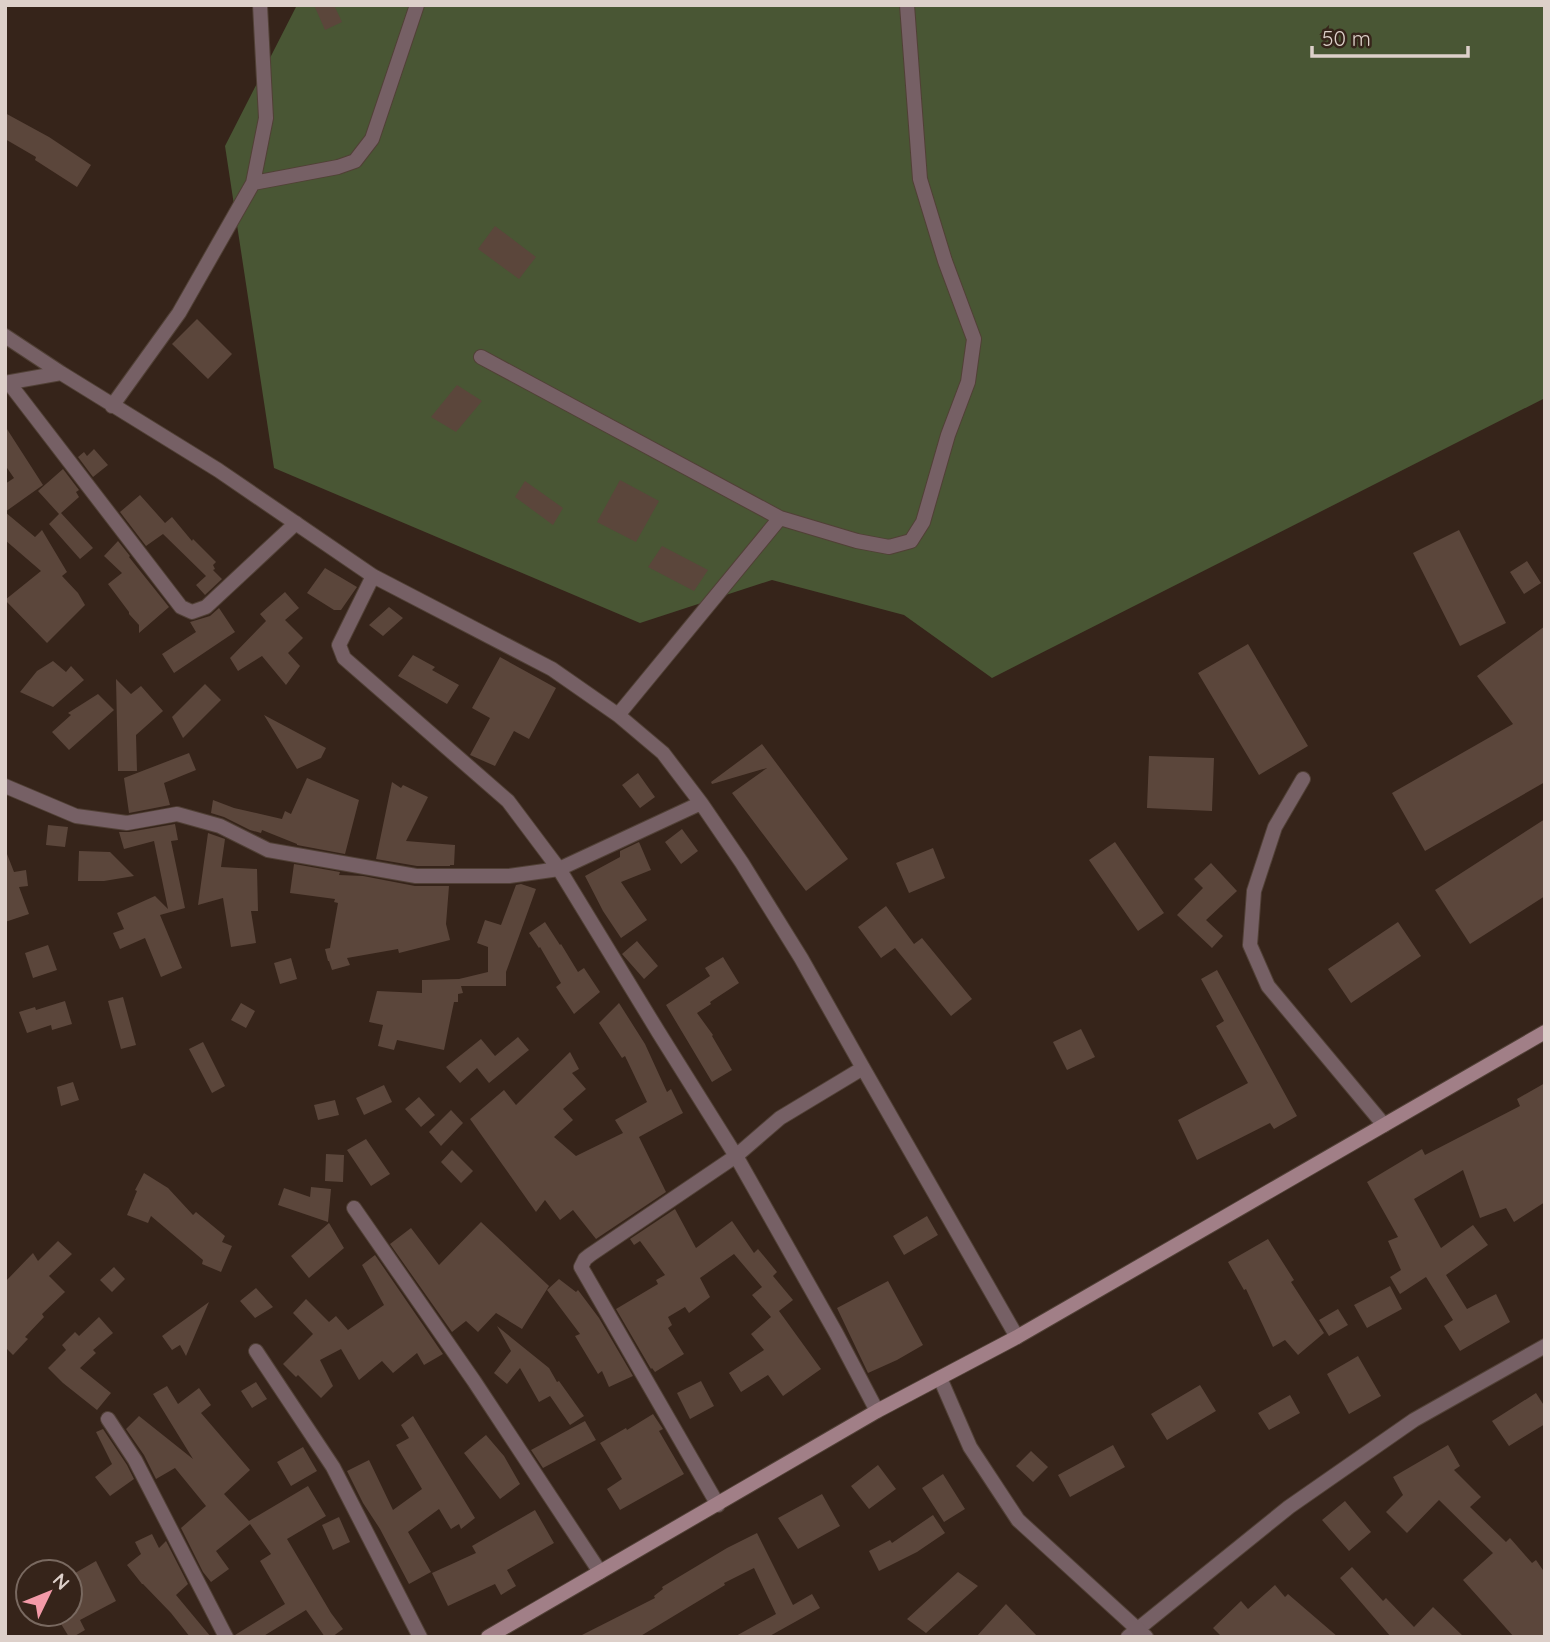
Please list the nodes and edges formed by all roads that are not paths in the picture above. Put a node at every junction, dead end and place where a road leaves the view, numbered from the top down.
1 (260, 5) edge
2 (417, 5) edge
3 (906, 5) edge
4 (253, 183) junction
5 (5, 336) edge
6 (481, 357) dead end
7 (61, 373) junction
8 (7, 383) edge
9 (112, 406) junction
10 (780, 518) junction
11 (296, 523) junction
12 (373, 576) junction
13 (618, 715) junction
14 (1303, 779) dead end
15 (5, 786) edge
16 (701, 803) junction
17 (559, 869) junction
18 (1545, 1032) edge
19 (863, 1068) junction
20 (1384, 1125) junction
21 (736, 1156) junction
22 (354, 1209) dead end
23 (1017, 1337) junction
24 (1545, 1346) edge
25 (256, 1351) dead end
26 (940, 1378) junction
27 (877, 1411) junction
28 (108, 1419) dead end
29 (718, 1505) junction
30 (600, 1572) junction
31 (1137, 1634) edge
32 (226, 1637) edge
33 (420, 1637) edge
34 (488, 1637) edge

1 - 4 street
2 - 4 street
3 - 10 street
4 - 9 street
5 - 7 street
6 - 10 street
7 - 8 street
7 - 9 street
8 - 11 street
9 - 11 street
10 - 13 street
11 - 12 street
12 - 13 street
12 - 17 street
13 - 16 street
14 - 20 street
15 - 17 street
16 - 17 street
16 - 19 street
17 - 21 street
18 - 20 main road
19 - 21 street
19 - 23 street
20 - 23 main road
21 - 27 street
21 - 29 street
22 - 30 street
23 - 26 main road
24 - 31 street
25 - 33 street
26 - 27 main road
26 - 31 street
27 - 29 main road
28 - 32 street
29 - 30 main road
30 - 34 main road

